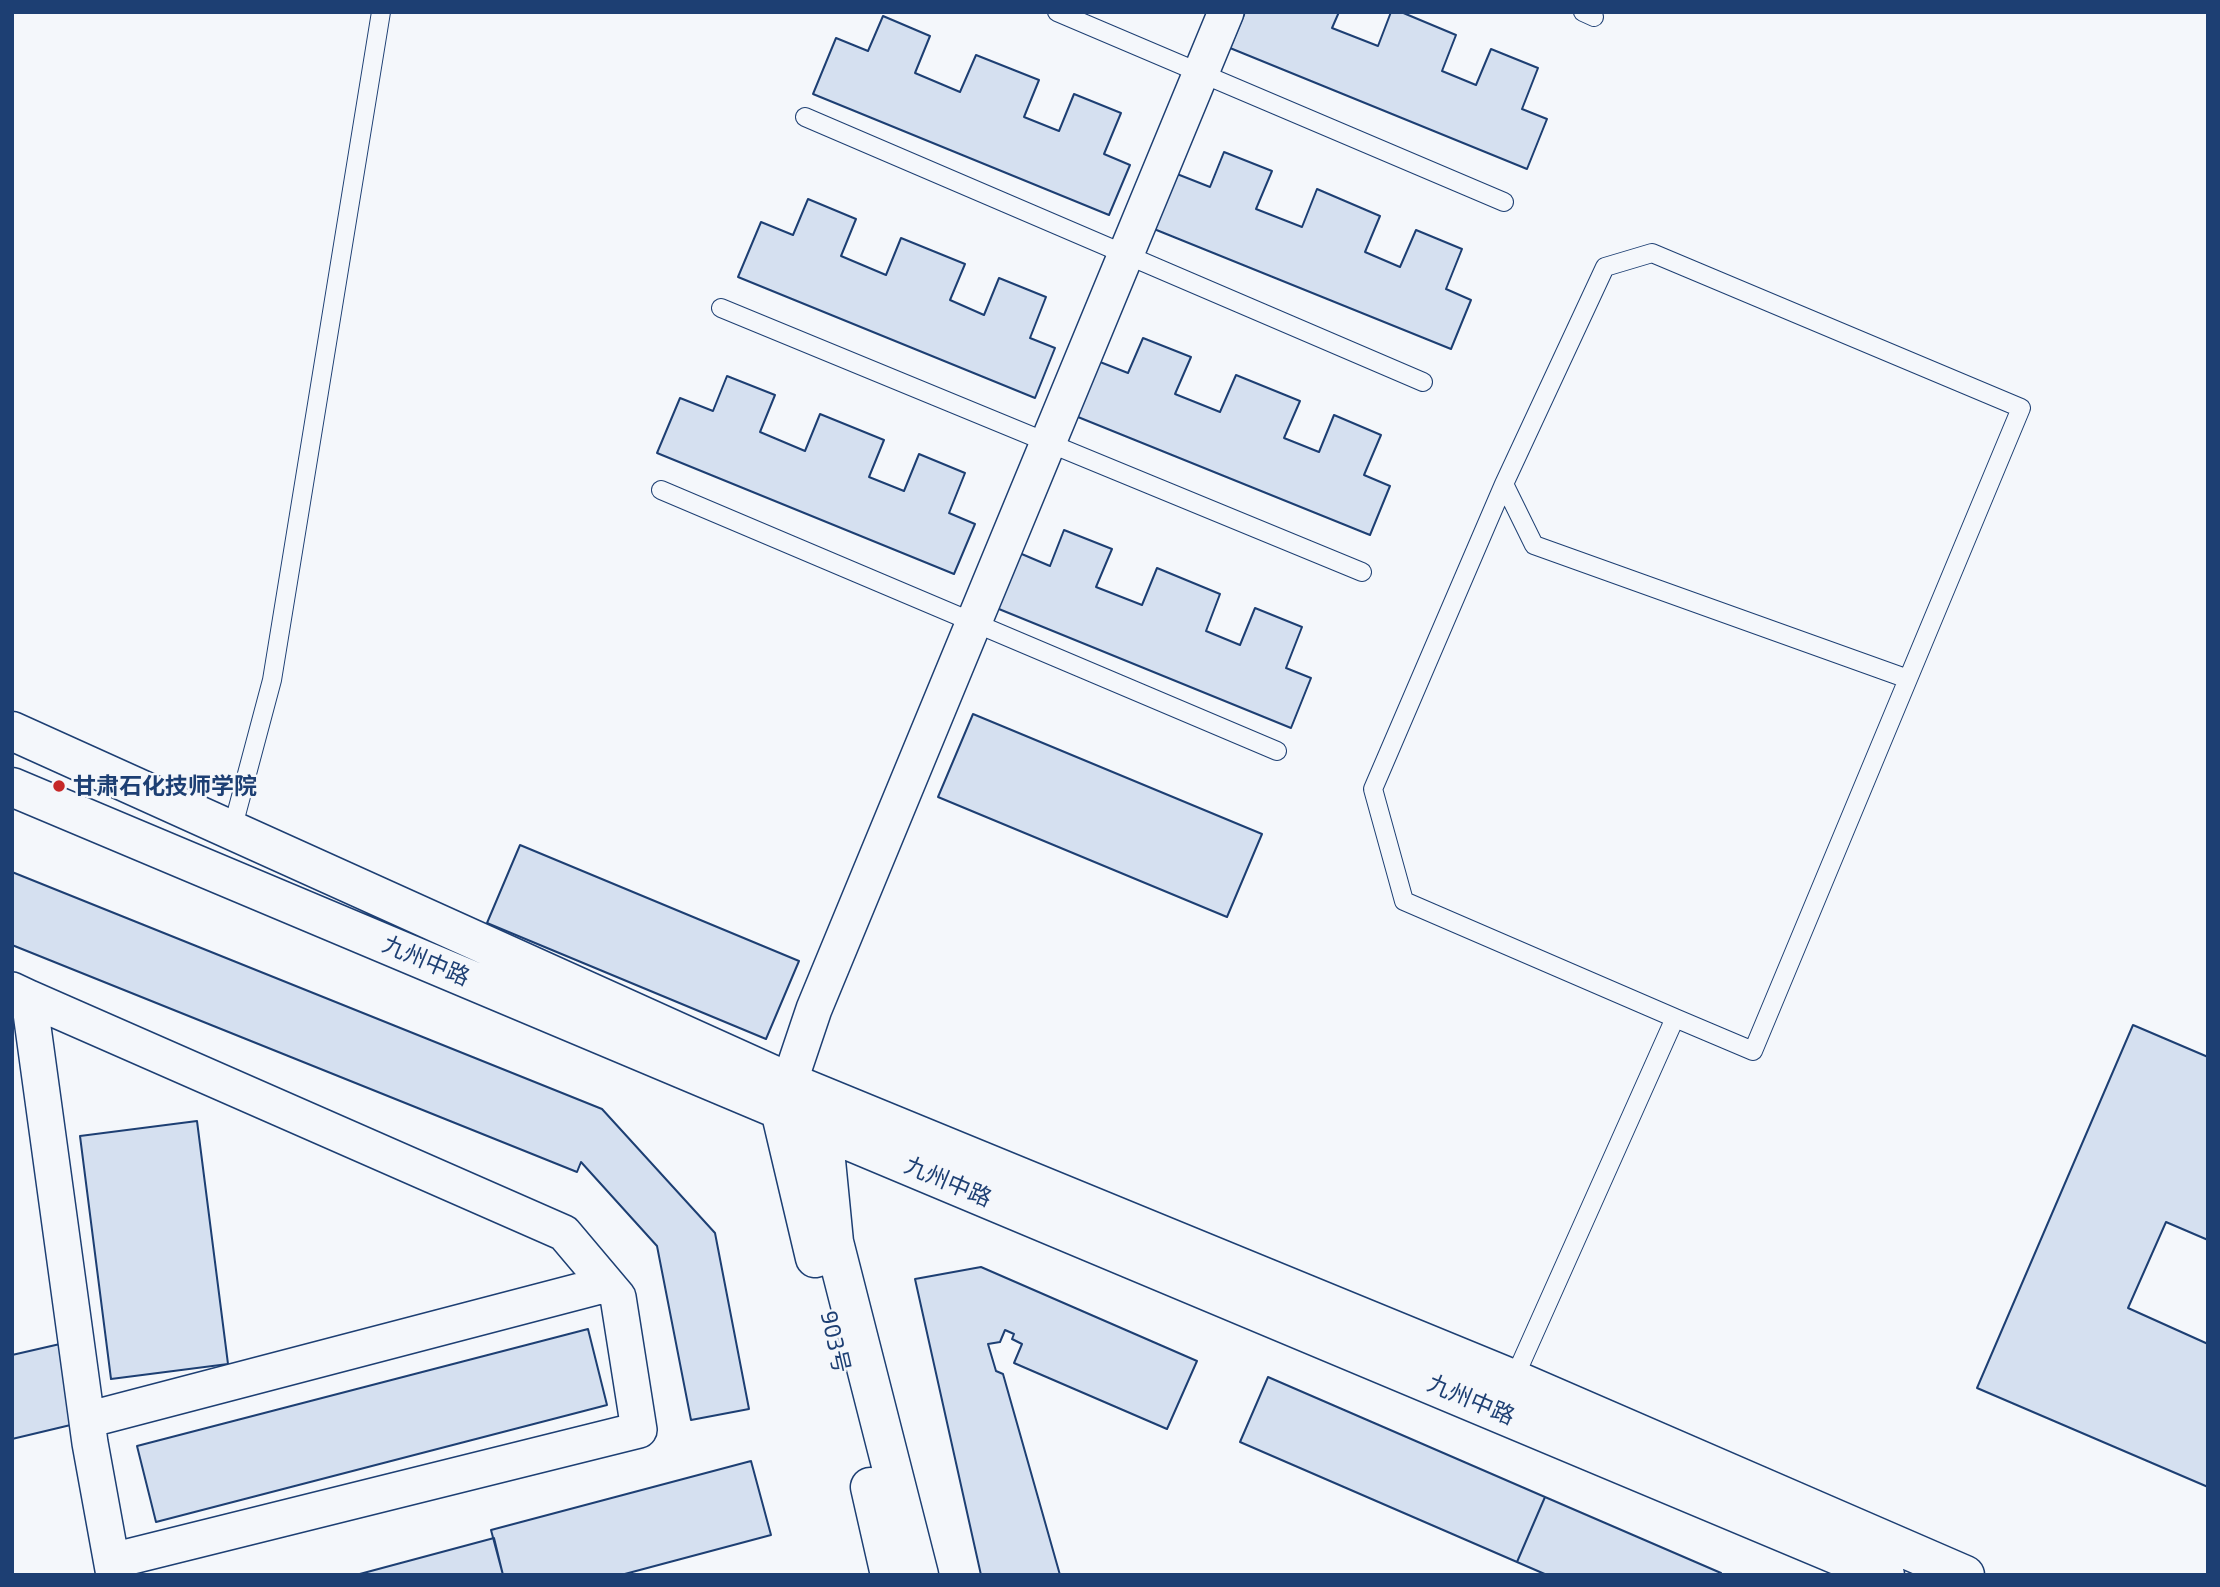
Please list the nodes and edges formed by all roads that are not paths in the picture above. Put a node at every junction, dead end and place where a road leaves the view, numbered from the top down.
1 (381, 12) edge
2 (1057, 12) edge
3 (1226, 12) edge
4 (1201, 73) junction
5 (805, 117) dead end
6 (1504, 202) dead end
7 (1126, 255) junction
8 (721, 308) dead end
9 (1423, 382) dead end
10 (1048, 443) junction
11 (1504, 484) junction
12 (661, 490) dead end
13 (1362, 572) dead end
14 (974, 622) junction
15 (1908, 679) junction
16 (12, 731) edge
17 (1277, 751) dead end
18 (12, 787) edge
19 (232, 830) junction
20 (20, 994) edge
21 (1675, 1018) junction
22 (785, 1096) junction
23 (825, 1114) junction
24 (607, 1284) junction
25 (1506, 1396) junction
26 (87, 1420) junction
27 (113, 1568) edge
28 (890, 1575) edge
29 (919, 1575) edge
30 (1885, 1575) edge
31 (1965, 1575) edge

1 - 19 lane
2 - 4 lane
3 - 4 street
4 - 6 lane
4 - 7 street
5 - 7 lane
7 - 9 lane
7 - 10 street
8 - 10 lane
10 - 13 lane
10 - 14 street
11 - 15 lane
11 - 15 lane
11 - 21 lane
12 - 14 lane
14 - 17 lane
14 - 22 street
15 - 21 lane
16 - 19 street
18 - 22 street, 九州中路
19 - 22 street
20 - 24 street
20 - 26 street
21 - 25 lane
22 - 23 street, 九州中路
22 - 28 street, 903号
23 - 25 street, 九州中路
23 - 29 street
24 - 26 street
24 - 27 street
25 - 30 street, 九州中路
25 - 31 street
26 - 27 street

